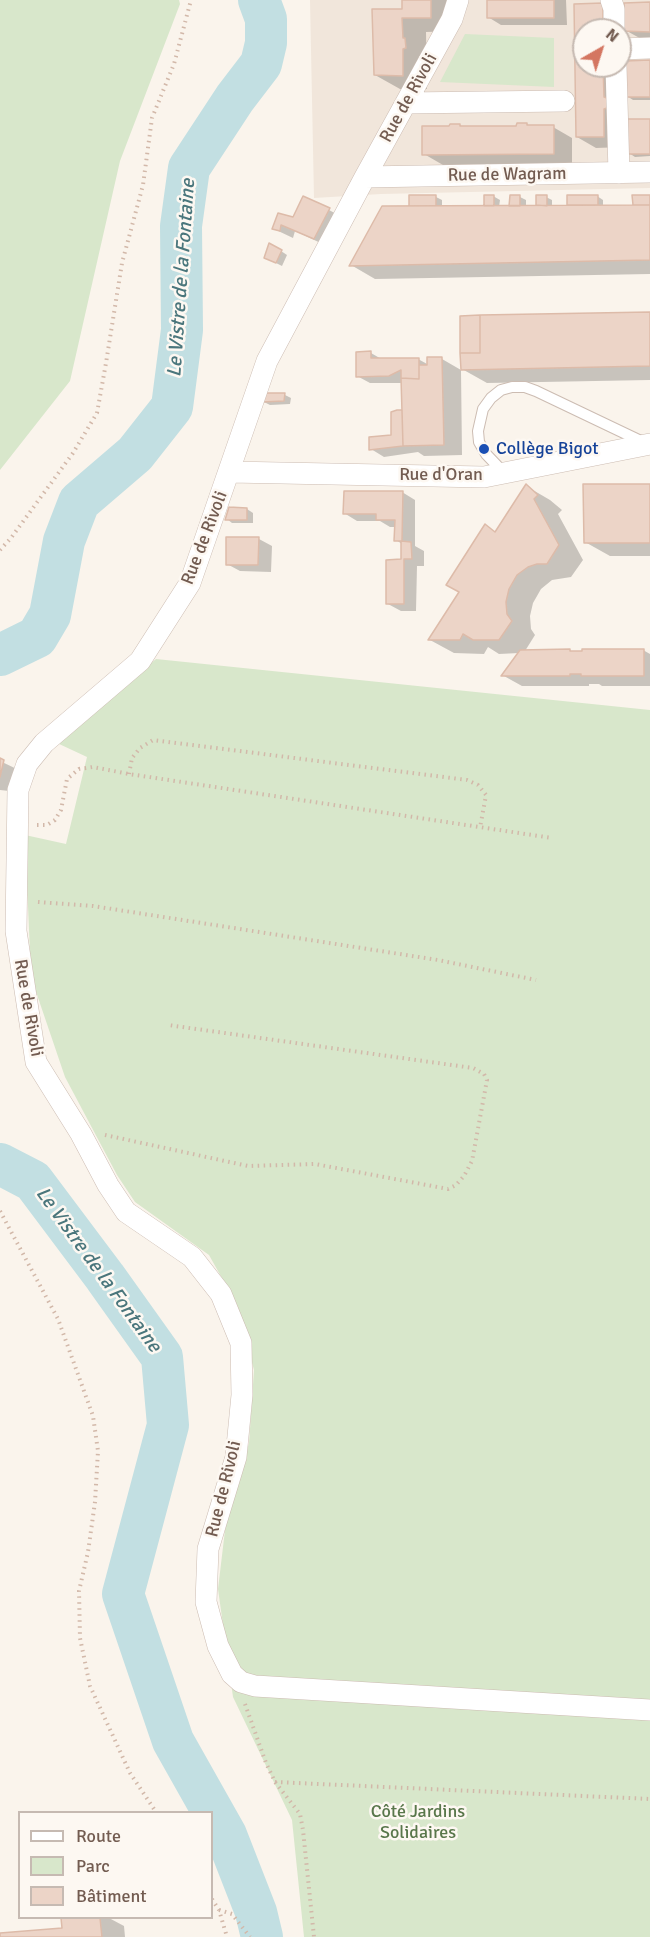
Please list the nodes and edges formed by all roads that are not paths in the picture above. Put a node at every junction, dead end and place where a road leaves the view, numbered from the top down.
1 (458, 0) edge
2 (611, 0) edge
3 (614, 18) edge
4 (650, 48) edge
5 (632, 49) edge
6 (616, 78) edge
7 (564, 101) dead end
8 (406, 103) junction
9 (650, 172) edge
10 (619, 173) junction
11 (365, 177) junction
12 (649, 444) edge
13 (230, 472) junction
14 (504, 473) junction
15 (650, 1710) edge

1 - 8 street, Rue de Rivoli
2 - 3 street
4 - 5 street
6 - 10 street
7 - 8 street
8 - 11 street, Rue de Rivoli
9 - 10 street, Rue de Wagram
10 - 11 street, Rue de Wagram
11 - 13 street, Rue de Rivoli
12 - 14 street, Rue d'Oran
12 - 14 lane
13 - 14 street, Rue d'Oran
13 - 15 street, Rue de Rivoli

